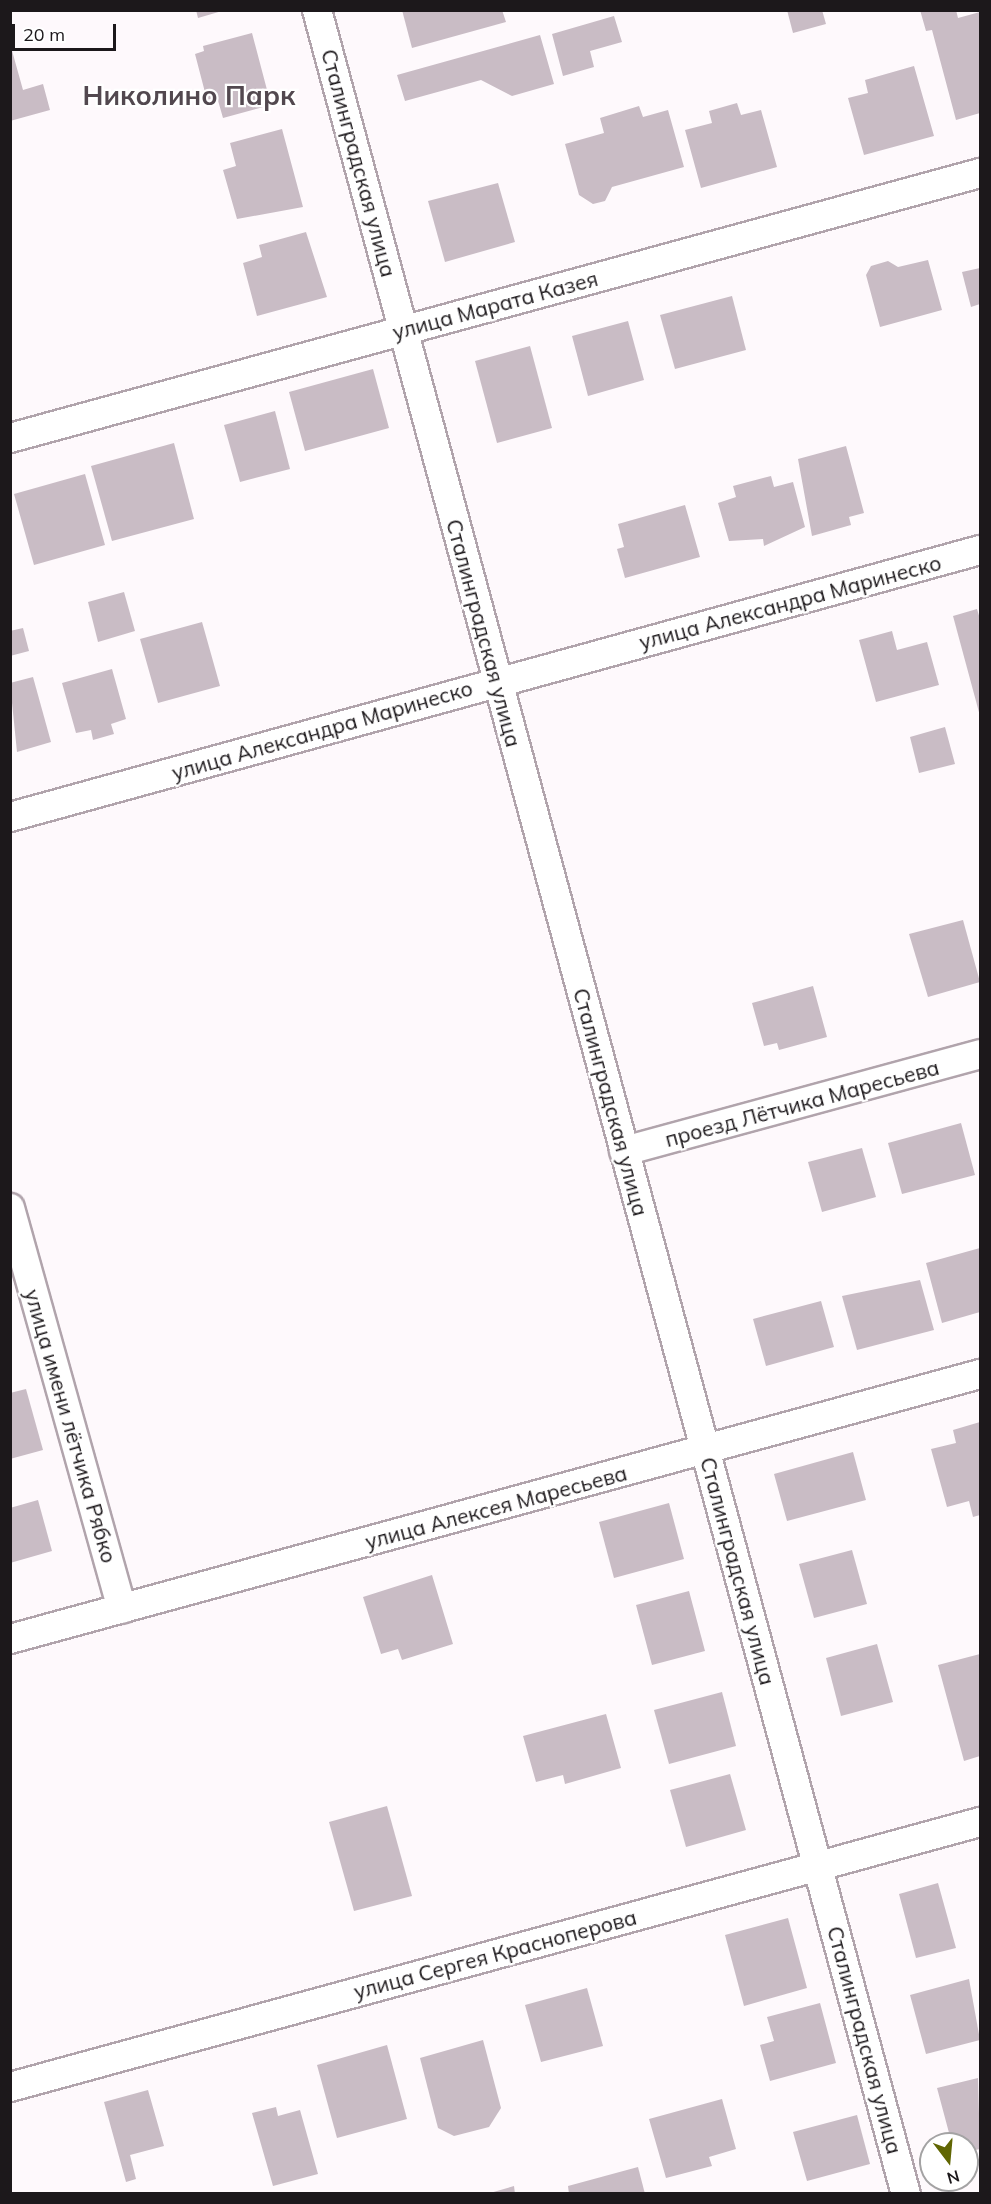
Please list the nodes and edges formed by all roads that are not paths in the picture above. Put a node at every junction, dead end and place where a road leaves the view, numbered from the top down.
1 (317, 10) edge
2 (981, 173) edge
3 (404, 329) junction
4 (10, 438) edge
5 (981, 550) edge
6 (496, 681) junction
7 (10, 817) edge
8 (981, 1054) edge
9 (624, 1151) junction
10 (10, 1208) edge
11 (981, 1374) edge
12 (705, 1449) junction
13 (122, 1610) junction
14 (10, 1640) edge
15 (981, 1822) edge
16 (818, 1866) junction
17 (10, 2087) edge
18 (906, 2193) edge

1 - 3 street, Сталинградская улица
2 - 3 street, улица Марата Казея
3 - 4 street, улица Марата Казея
3 - 6 street, Сталинградская улица
5 - 6 street, улица Александра Маринеско
6 - 7 street, улица Александра Маринеско
6 - 9 street, Сталинградская улица
8 - 9 street, проезд Лётчика Маресьева
9 - 12 street, Сталинградская улица
10 - 13 street, улица имени лётчика Рябко
11 - 12 street, улица Алексея Маресьева
12 - 13 street, улица Алексея Маресьева
12 - 16 street, Сталинградская улица
13 - 14 street, улица Алексея Маресьева
15 - 16 street, улица Сергея Красноперова
16 - 17 street, улица Сергея Красноперова
16 - 18 street, Сталинградская улица

